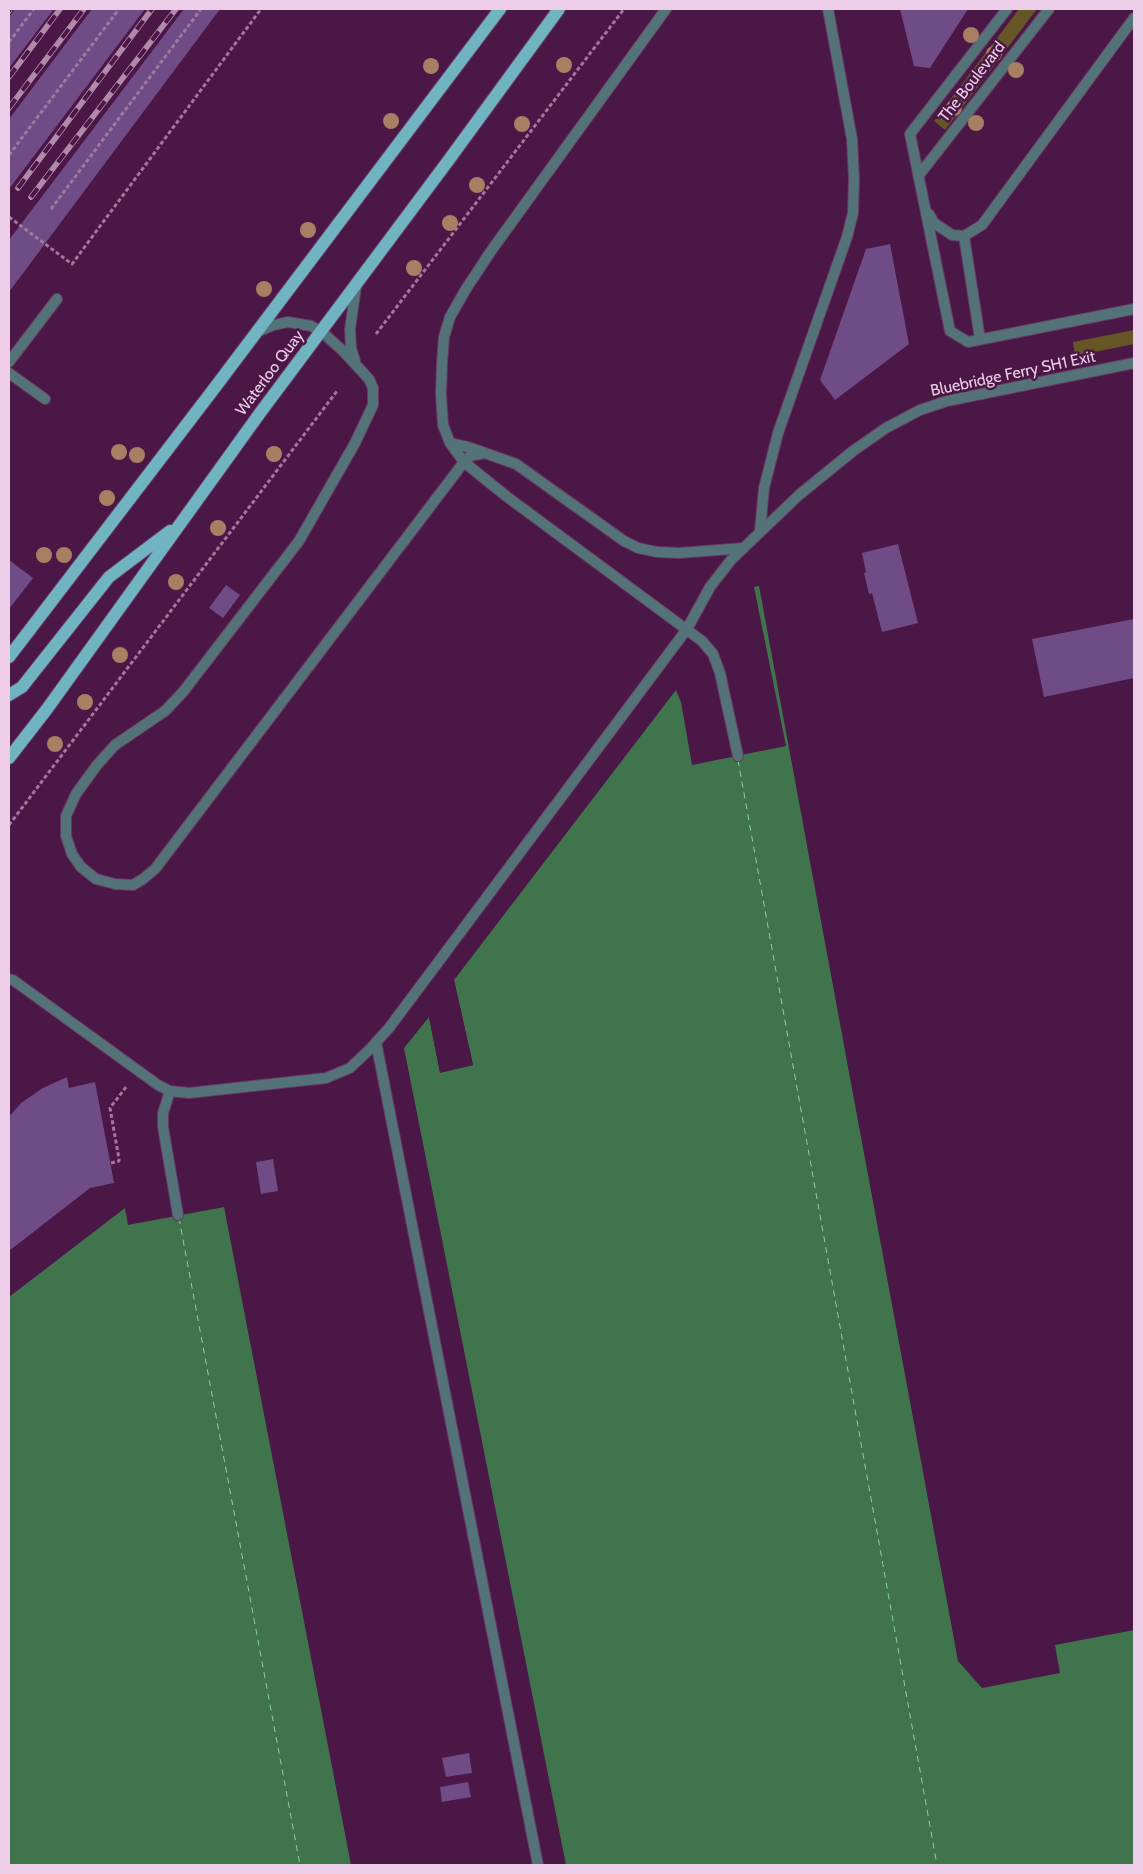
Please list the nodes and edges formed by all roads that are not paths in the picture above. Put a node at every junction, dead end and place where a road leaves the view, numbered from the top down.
1 (500, 9) edge
2 (559, 9) edge
3 (666, 9) edge
4 (828, 9) edge
5 (1007, 9) edge
6 (1049, 9) edge
7 (1134, 18) edge
8 (919, 175) junction
9 (926, 208) junction
10 (964, 236) junction
11 (357, 283) junction
12 (57, 299) dead end
13 (1134, 309) edge
14 (256, 332) junction
15 (321, 332) junction
16 (980, 339) junction
17 (9, 362) edge
18 (1134, 363) edge
19 (356, 364) junction
20 (9, 373) edge
21 (45, 399) dead end
22 (450, 443) junction
23 (485, 453) junction
24 (464, 462) junction
25 (180, 524) junction
26 (760, 531) junction
27 (744, 548) junction
28 (686, 629) junction
29 (9, 657) edge
30 (9, 695) edge
31 (738, 756) dead end
32 (9, 758) edge
33 (9, 979) edge
34 (376, 1042) junction
35 (170, 1091) junction
36 (178, 1215) dead end
37 (538, 1865) edge

1 - 14 main road
2 - 11 main road, Waterloo Quay
3 - 22 lane
4 - 26 lane
5 - 8 lane, The Boulevard
6 - 8 lane, The Boulevard
7 - 10 lane
8 - 9 lane, The Boulevard
9 - 10 lane
9 - 16 lane, The Boulevard
10 - 16 lane
11 - 15 main road, Waterloo Quay
11 - 19 lane
12 - 17 lane
13 - 16 lane
14 - 15 lane
14 - 29 main road
15 - 19 lane
15 - 25 main road, Waterloo Quay
18 - 26 lane, Bluebridge Ferry SH1 Exit
19 - 24 lane
20 - 21 lane
22 - 23 lane
22 - 24 lane
23 - 24 lane
23 - 27 lane
24 - 28 lane
25 - 30 main road
25 - 32 main road, Waterloo Quay
26 - 27 lane, Bluebridge Ferry SH1 Exit
27 - 28 lane, Bluebridge Ferry SH1 Exit
28 - 31 lane
28 - 34 lane, Bluebridge Ferry SH1 Exit
33 - 35 lane
34 - 35 lane, Bluebridge Ferry SH1 Exit
34 - 37 lane
35 - 36 lane

